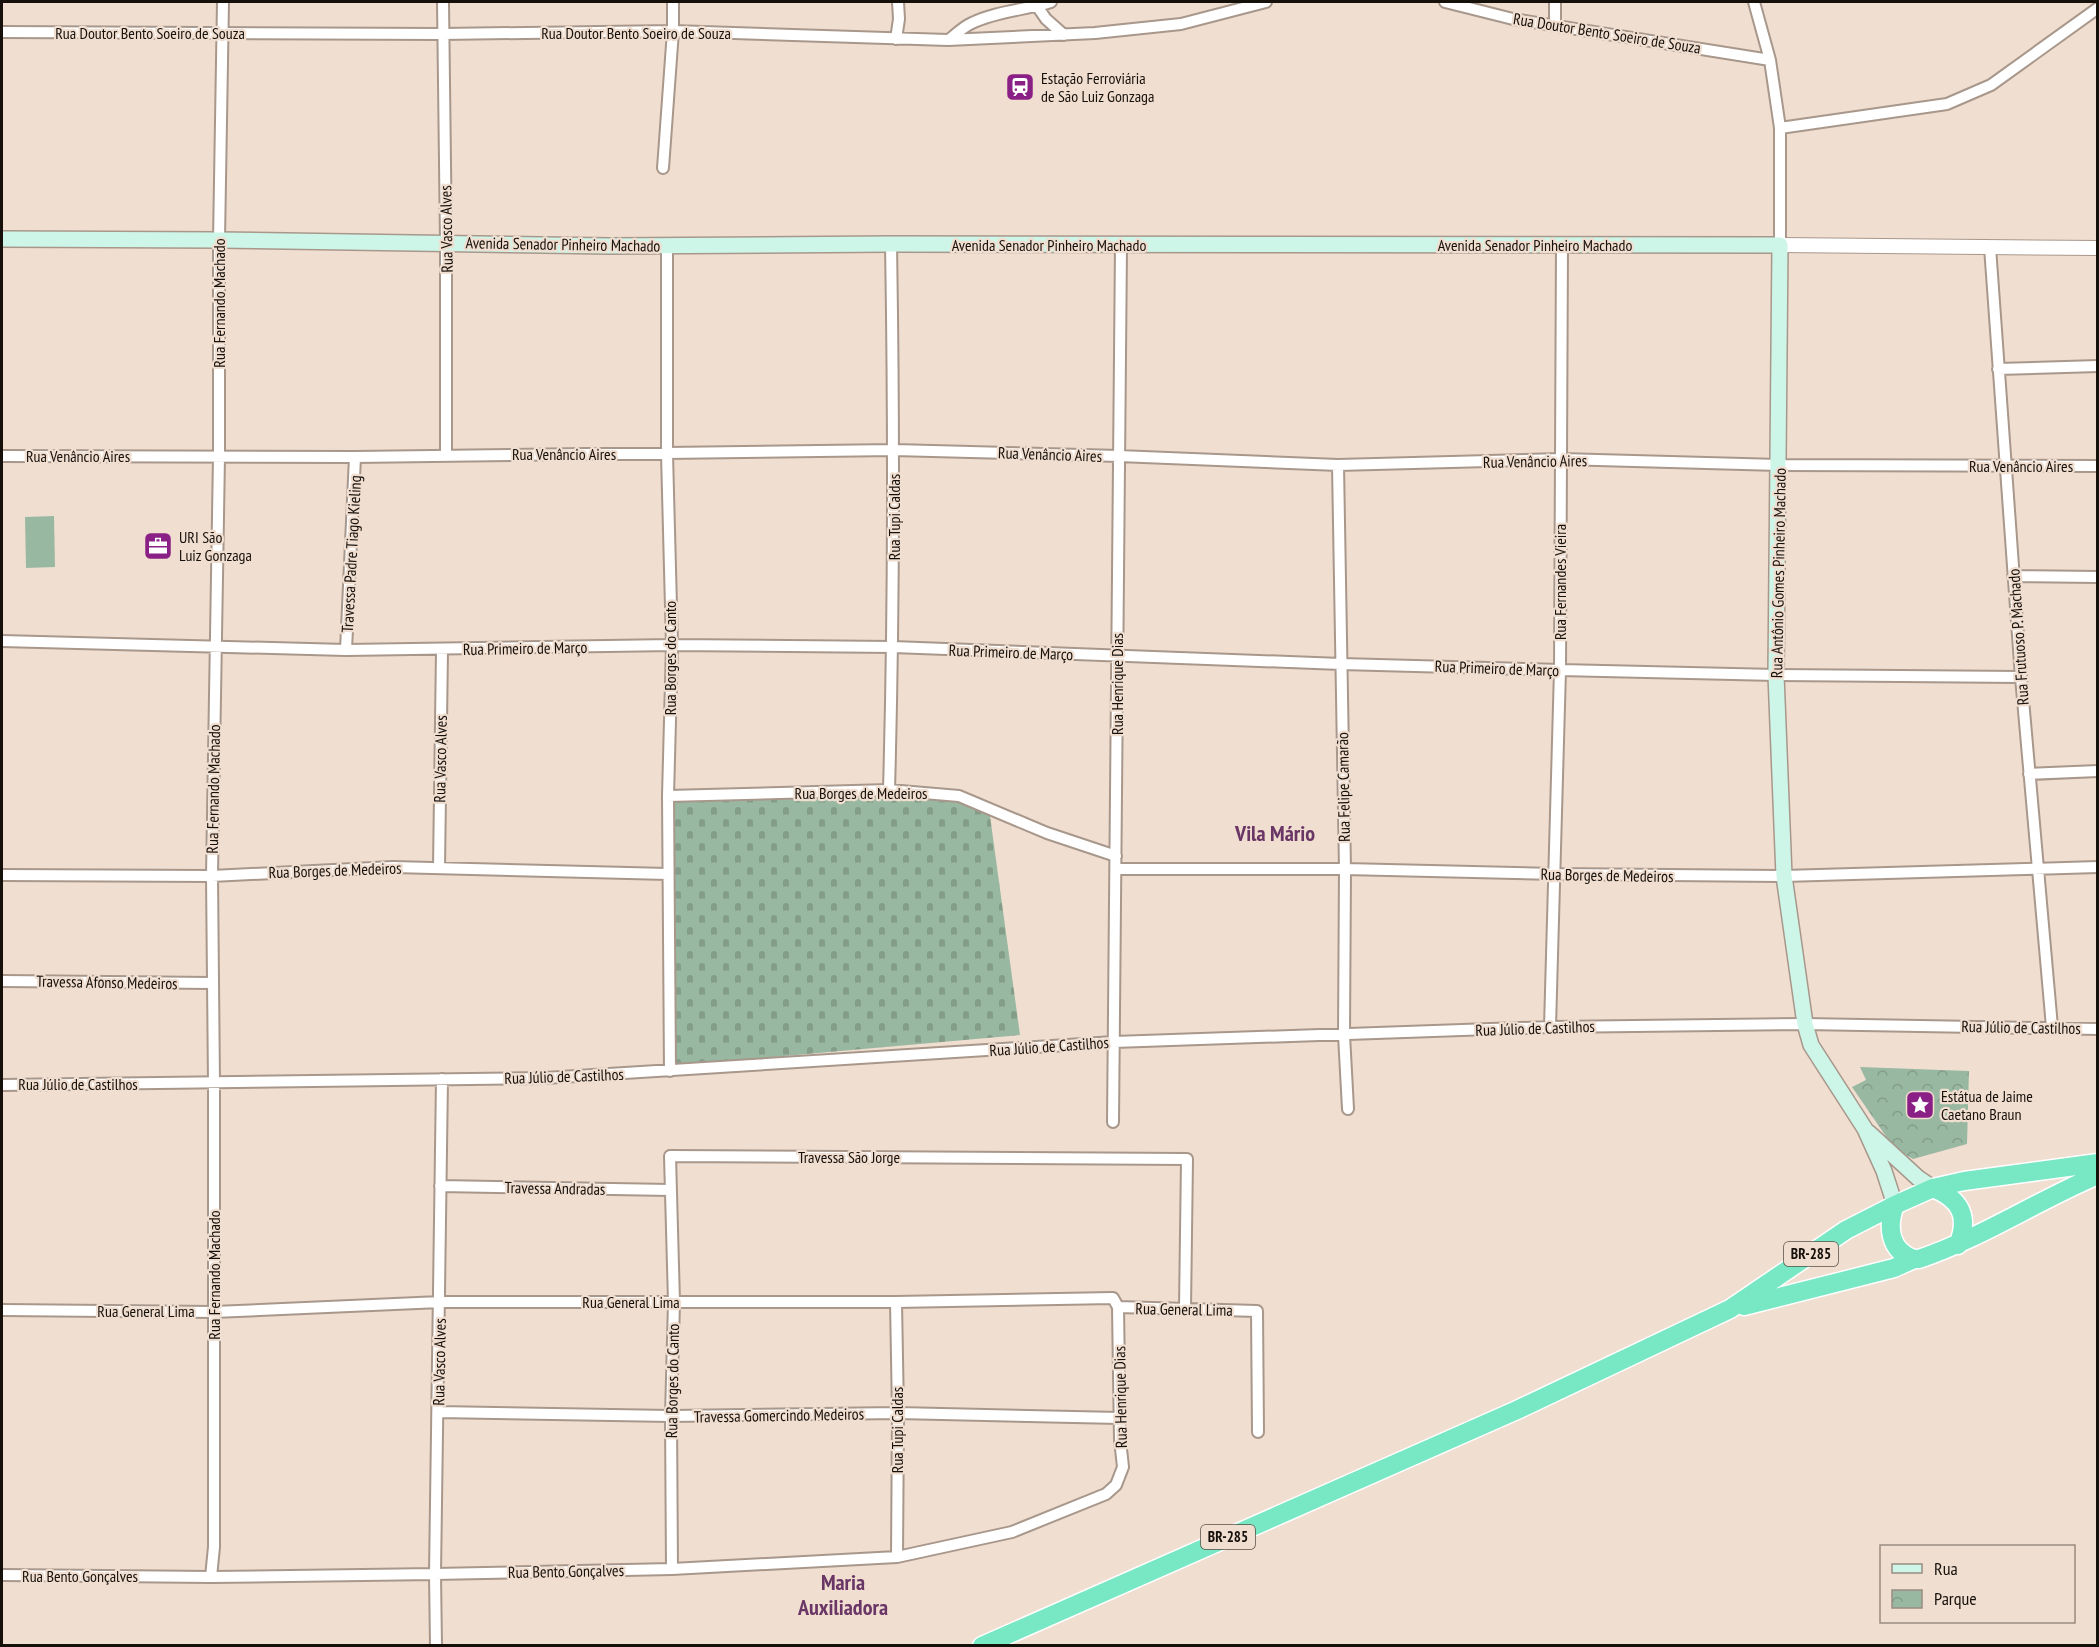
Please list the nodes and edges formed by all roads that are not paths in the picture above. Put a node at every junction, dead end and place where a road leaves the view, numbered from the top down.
1 (223, 2) edge
2 (443, 2) edge
3 (673, 2) edge
4 (898, 2) edge
5 (1051, 2) edge
6 (1266, 2) edge
7 (1445, 2) edge
8 (1555, 2) edge
9 (1754, 2) edge
10 (1036, 6) junction
11 (2097, 8) edge
12 (1555, 24) junction
13 (673, 31) junction
14 (2, 32) edge
15 (223, 33) junction
16 (442, 34) junction
17 (1064, 35) junction
18 (896, 39) junction
19 (948, 40) junction
20 (1770, 60) junction
21 (1780, 128) junction
22 (663, 168) dead end
23 (2, 239) edge
24 (219, 240) junction
25 (446, 243) junction
26 (891, 244) junction
27 (1562, 244) junction
28 (667, 246) junction
29 (1121, 246) junction
30 (1780, 246) junction
31 (1990, 247) junction
32 (2097, 248) edge
33 (2097, 366) edge
34 (1998, 369) junction
35 (894, 450) junction
36 (667, 454) junction
37 (2, 456) edge
38 (219, 456) junction
39 (446, 456) junction
40 (1119, 456) junction
41 (355, 457) junction
42 (1561, 459) junction
43 (1338, 465) junction
44 (1779, 465) junction
45 (2005, 465) junction
46 (2097, 466) edge
47 (2013, 576) junction
48 (2097, 576) edge
49 (2, 641) edge
50 (672, 645) junction
51 (216, 646) junction
52 (893, 647) junction
53 (346, 650) junction
54 (441, 650) junction
55 (1117, 656) junction
56 (1341, 664) junction
57 (1560, 670) junction
58 (1776, 675) junction
59 (2021, 677) junction
60 (2097, 771) edge
61 (2029, 774) junction
62 (890, 790) junction
63 (668, 796) junction
64 (1116, 856) junction
65 (2097, 867) edge
66 (439, 868) junction
67 (1345, 868) junction
68 (2039, 868) junction
69 (1116, 869) junction
70 (668, 874) junction
71 (1554, 874) junction
72 (2, 875) edge
73 (212, 876) junction
74 (1784, 876) junction
75 (2, 981) edge
76 (212, 983) junction
77 (1805, 1024) junction
78 (1550, 1027) junction
79 (2052, 1027) junction
80 (2097, 1029) edge
81 (1344, 1035) junction
82 (1114, 1042) junction
83 (670, 1071) junction
84 (442, 1078) junction
85 (214, 1084) junction
86 (2, 1085) edge
87 (1348, 1109) dead end
88 (1113, 1122) dead end
89 (1865, 1129) junction
90 (670, 1156) joint
91 (2097, 1163) edge
92 (2097, 1175) edge
93 (440, 1186) junction
94 (1933, 1188) junction
95 (671, 1190) junction
96 (1895, 1204) junction
97 (1958, 1245) junction
98 (1914, 1259) junction
99 (440, 1302) junction
100 (674, 1302) junction
101 (896, 1302) junction
102 (1118, 1307) junction
103 (1185, 1308) junction
104 (1730, 1309) junction
105 (2, 1310) edge
106 (214, 1312) junction
107 (438, 1412) junction
108 (898, 1413) junction
109 (671, 1416) junction
110 (1120, 1418) junction
111 (1258, 1432) dead end
112 (1116, 1485) joint
113 (897, 1557) junction
114 (672, 1569) junction
115 (435, 1574) junction
116 (2, 1575) edge
117 (211, 1576) junction
118 (436, 1646) edge
119 (982, 1646) edge

1 - 15 street, Rua Fernando Machado
2 - 16 street, Rua Vasco Alves
3 - 13 street
4 - 18 street
5 - 10 street
6 - 17 street, Rua Doutor Bento Soeiro de Souza
7 - 12 street, Rua Doutor Bento Soeiro de Souza
8 - 12 street
9 - 20 street, Rua Antônio Gomes Pinheiro Machado
10 - 17 street
10 - 19 street
11 - 21 street
12 - 20 street, Rua Doutor Bento Soeiro de Souza
13 - 16 street, Rua Doutor Bento Soeiro de Souza
13 - 18 street, Rua Doutor Bento Soeiro de Souza
13 - 22 street
14 - 15 street, Rua Doutor Bento Soeiro de Souza
15 - 16 street, Rua Doutor Bento Soeiro de Souza
15 - 24 street, Rua Fernando Machado
16 - 25 street, Rua Vasco Alves
17 - 19 street, Rua Doutor Bento Soeiro de Souza
18 - 19 street, Rua Doutor Bento Soeiro de Souza
20 - 21 street, Rua Antônio Gomes Pinheiro Machado
21 - 30 street, Rua Antônio Gomes Pinheiro Machado
23 - 24 main road, Avenida Senador Pinheiro Machado
24 - 25 main road, Avenida Senador Pinheiro Machado
24 - 38 street, Rua Fernando Machado
25 - 28 main road, Avenida Senador Pinheiro Machado
25 - 39 street, Rua Vasco Alves
26 - 28 main road, Avenida Senador Pinheiro Machado
26 - 29 main road, Avenida Senador Pinheiro Machado
26 - 35 street, Rua Tupi Caldas
27 - 29 main road, Avenida Senador Pinheiro Machado
27 - 30 main road, Avenida Senador Pinheiro Machado
27 - 42 street, Rua Fernandes Vieira
28 - 36 street, Rua Borges do Canto
29 - 40 street, Rua Henrique Dias
30 - 31 street, Avenida Senador Pinheiro Machado
30 - 44 main road, Rua Antônio Gomes Pinheiro Machado
31 - 32 street, Avenida Senador Pinheiro Machado
31 - 34 street, Rua Frutuoso P. Machado
33 - 34 street
34 - 45 street, Rua Frutuoso P. Machado
35 - 36 street, Rua Venâncio Aires
35 - 40 street, Rua Venâncio Aires
35 - 52 street, Rua Tupi Caldas
36 - 39 street, Rua Venâncio Aires
36 - 50 street, Rua Borges do Canto
37 - 38 street, Rua Venâncio Aires
38 - 41 street, Rua Venâncio Aires
38 - 51 street, Rua Fernando Machado
39 - 41 street, Rua Venâncio Aires
40 - 43 street, Rua Venâncio Aires
40 - 55 street, Rua Henrique Dias
41 - 53 street, Travessa Padre Tiago Kieling
42 - 43 street, Rua Venâncio Aires
42 - 44 street, Rua Venâncio Aires
42 - 57 street, Rua Fernandes Vieira
43 - 56 street, Rua Felipe Camarão
44 - 45 street, Rua Venâncio Aires
44 - 58 main road, Rua Antônio Gomes Pinheiro Machado
45 - 46 street, Rua Venâncio Aires
45 - 47 street, Rua Frutuoso P. Machado
47 - 48 street
47 - 59 street, Rua Frutuoso P. Machado
49 - 51 street, Rua Primeiro de Março
50 - 52 street, Rua Primeiro de Março
50 - 54 street, Rua Primeiro de Março
50 - 63 street, Rua Borges do Canto
51 - 53 street, Rua Primeiro de Março
51 - 73 street, Rua Fernando Machado
52 - 55 street, Rua Primeiro de Março
52 - 62 street, Rua Tupi Caldas
53 - 54 street, Rua Primeiro de Março
54 - 66 street, Rua Vasco Alves
55 - 56 street, Rua Primeiro de Março
55 - 64 street, Rua Henrique Dias
56 - 57 street, Rua Primeiro de Março
56 - 67 street, Rua Felipe Camarão
57 - 58 street, Rua Primeiro de Março
57 - 71 street, Rua Fernandes Vieira
58 - 59 street, Rua Primeiro de Março
58 - 74 main road, Rua Antônio Gomes Pinheiro Machado
59 - 61 street, Rua Frutuoso P. Machado
60 - 61 street
61 - 68 street, Rua Frutuoso P. Machado
62 - 63 street, Rua Borges de Medeiros
62 - 64 street, Rua Borges de Medeiros
63 - 70 street, Rua Borges do Canto
64 - 69 street, Rua Henrique Dias
65 - 68 street, Rua Borges de Medeiros
66 - 70 street, Rua Borges de Medeiros
66 - 73 street, Rua Borges de Medeiros
67 - 69 street, Rua Borges de Medeiros
67 - 71 street, Rua Borges de Medeiros
67 - 81 street, Rua Felipe Camarão
68 - 74 street, Rua Borges de Medeiros
68 - 79 street, Rua Frutuoso P. Machado
69 - 82 street, Rua Henrique Dias
70 - 83 street, Rua Borges do Canto
71 - 74 street, Rua Borges de Medeiros
71 - 78 street, Rua Fernandes Vieira
72 - 73 street, Rua Borges de Medeiros
73 - 76 street, Rua Fernando Machado
74 - 77 main road, Rua Antônio Gomes Pinheiro Machado
75 - 76 street, Travessa Afonso Medeiros
76 - 85 street, Rua Fernando Machado
77 - 78 street, Rua Júlio de Castilhos
77 - 79 street, Rua Júlio de Castilhos
77 - 89 main road, Rua Antônio Gomes Pinheiro Machado
78 - 81 street, Rua Júlio de Castilhos
79 - 80 street, Rua Júlio de Castilhos
81 - 82 street, Rua Júlio de Castilhos
81 - 87 street, Rua Felipe Camarão
82 - 83 street, Rua Júlio de Castilhos
82 - 88 street, Rua Henrique Dias
83 - 84 street, Rua Júlio de Castilhos
84 - 85 street, Rua Júlio de Castilhos
84 - 93 street, Rua Vasco Alves
85 - 86 street, Rua Júlio de Castilhos
85 - 106 street, Rua Fernando Machado
89 - 94 main road, Rua Antônio Gomes Pinheiro Machado
89 - 96 main road, Rua Antônio Gomes Pinheiro Machado
90 - 95 street, Rua Borges do Canto
90 - 103 street, Travessa São Jorge
91 - 94 highway, BR-285
92 - 97 highway, BR-285
93 - 95 street, Travessa Andradas
93 - 99 street, Rua Vasco Alves
94 - 96 highway, BR-285
94 - 97 highway
95 - 100 street, Rua Borges do Canto
96 - 98 highway
96 - 104 highway, BR-285
97 - 98 highway, BR-285
98 - 104 highway, BR-285
99 - 100 street, Rua General Lima
99 - 106 street, Rua General Lima
99 - 107 street, Rua Vasco Alves
100 - 101 street, Rua General Lima
100 - 109 street, Rua Borges do Canto
101 - 102 street, Rua General Lima
101 - 108 street, Rua Tupi Caldas
102 - 103 street, Rua General Lima
102 - 110 street, Rua Henrique Dias
103 - 111 street, Rua General Lima
104 - 119 highway, BR-285
105 - 106 street, Rua General Lima
106 - 117 street, Rua Fernando Machado
107 - 109 street, Travessa Gomercindo Medeiros
107 - 115 street, Rua Vasco Alves
108 - 109 street, Travessa Gomercindo Medeiros
108 - 110 street, Travessa Gomercindo Medeiros
108 - 113 street, Rua Tupi Caldas
109 - 114 street, Rua Borges do Canto
110 - 112 street, Rua Henrique Dias
112 - 113 street, Rua Bento Gonçalves
113 - 114 street, Rua Bento Gonçalves
114 - 115 street, Rua Bento Gonçalves
115 - 117 street, Rua Bento Gonçalves
115 - 118 street, Rua Vasco Alves
116 - 117 street, Rua Bento Gonçalves

